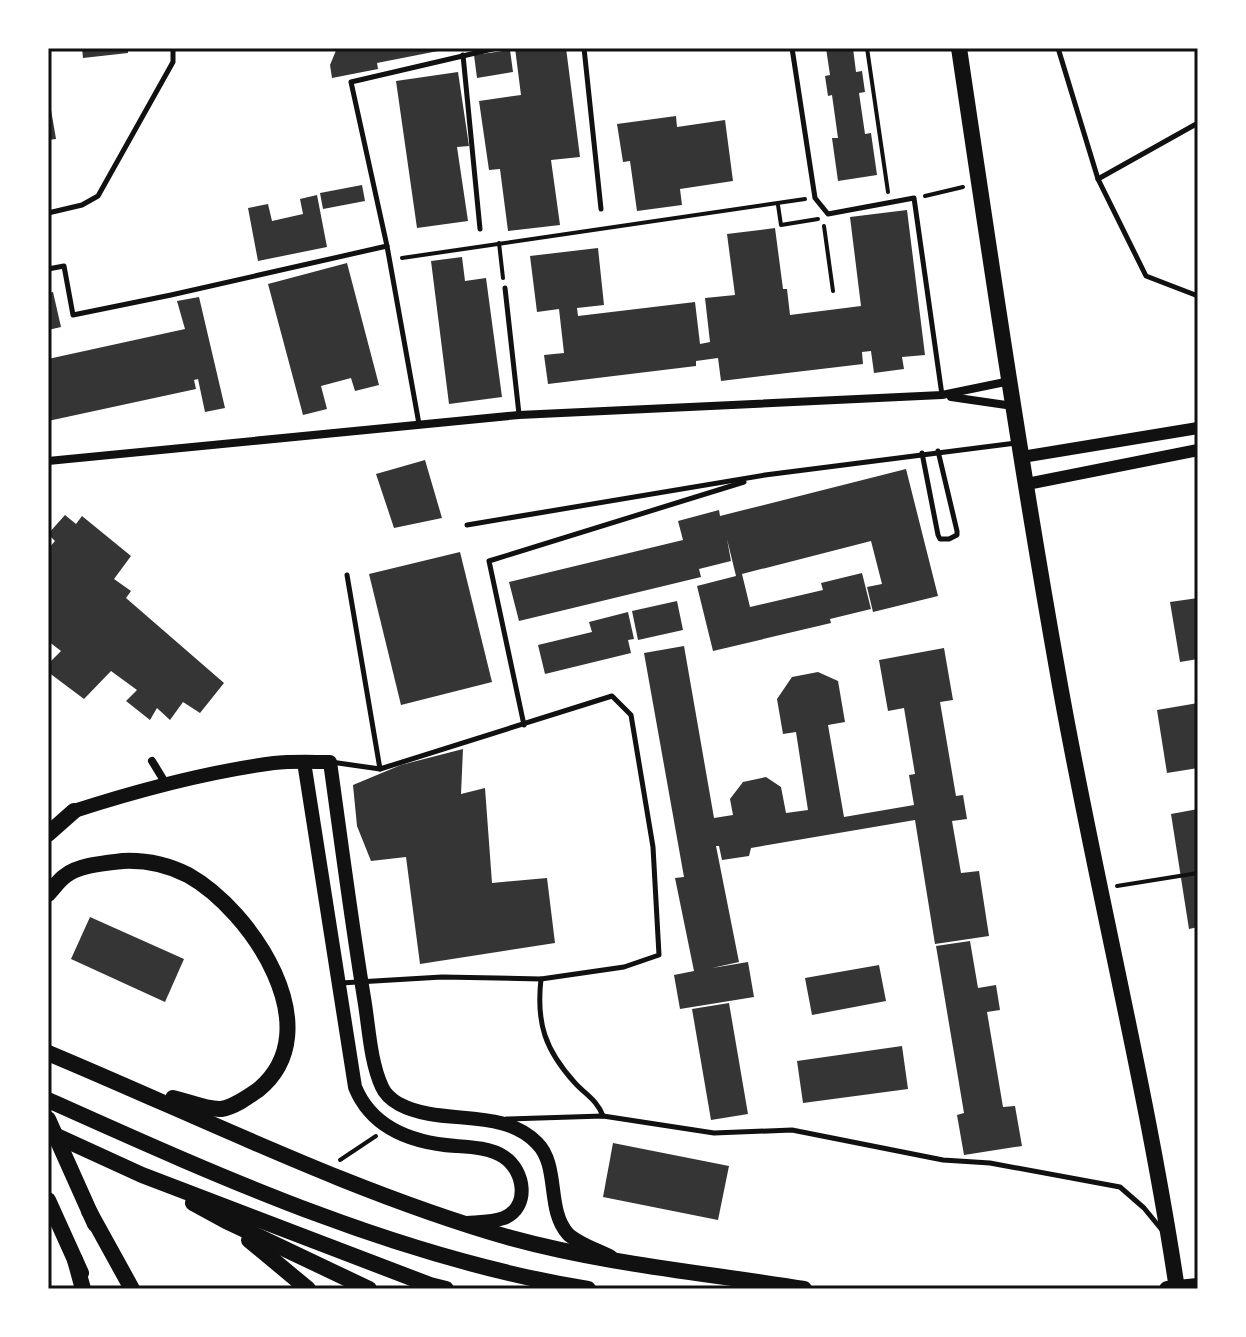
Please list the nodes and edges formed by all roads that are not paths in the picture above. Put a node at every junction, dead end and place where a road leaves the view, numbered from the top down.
1 (173, 48) edge
2 (497, 48) edge
3 (584, 48) edge
4 (792, 48) edge
5 (959, 48) edge
6 (1058, 48) edge
7 (463, 55) junction
8 (1198, 123) edge
9 (1098, 179) junction
10 (601, 209) dead end
11 (48, 213) edge
12 (480, 229) dead end
13 (387, 246) junction
14 (48, 269) edge
15 (505, 288) dead end
16 (1198, 296) edge
17 (1010, 381) junction
18 (942, 395) junction
19 (1014, 406) junction
20 (519, 415) junction
21 (419, 424) junction
22 (1198, 428) edge
23 (1021, 450) junction
24 (1198, 450) edge
25 (938, 451) junction
26 (922, 453) junction
27 (48, 461) edge
28 (765, 475) junction
29 (1027, 484) junction
30 (467, 525) dead end
31 (347, 575) dead end
32 (524, 725) junction
33 (152, 761) dead end
34 (304, 762) junction
35 (330, 762) junction
36 (380, 769) junction
37 (166, 784) junction
38 (74, 811) junction
39 (48, 816) edge
40 (48, 834) edge
41 (48, 894) edge
42 (541, 979) junction
43 (361, 982) junction
44 (339, 983) junction
45 (48, 1053) edge
46 (103, 1076) junction
47 (48, 1100) edge
48 (603, 1116) junction
49 (48, 1119) edge
50 (486, 1120) junction
51 (48, 1132) edge
52 (142, 1175) junction
53 (48, 1200) edge
54 (89, 1211) junction
55 (226, 1221) junction
56 (463, 1224) junction
57 (1170, 1241) junction
58 (622, 1262) junction
59 (1198, 1286) edge
60 (86, 1289) edge
61 (124, 1289) edge
62 (132, 1289) edge
63 (308, 1289) edge
64 (369, 1289) edge
65 (446, 1289) edge
66 (588, 1289) edge
67 (804, 1289) edge
68 (1167, 1289) edge
69 (1177, 1289) edge

1 - 11 lane
2 - 7 lane
3 - 10 lane
4 - 18 lane
5 - 17 main road
6 - 9 lane
7 - 12 lane
7 - 13 lane
8 - 9 lane
9 - 16 lane
13 - 14 lane
13 - 21 lane
15 - 20 lane
17 - 18 street
17 - 19 main road
18 - 19 street
18 - 20 street
19 - 23 main road
20 - 21 street
21 - 27 street
22 - 23 street
23 - 25 lane
23 - 29 main road
24 - 29 street
25 - 26 lane
25 - 26 lane
26 - 28 lane
28 - 30 lane
28 - 32 lane
29 - 57 main road
31 - 36 lane
32 - 36 lane
32 - 42 lane
33 - 37 street
34 - 35 main road
34 - 37 main road
34 - 44 main road
35 - 36 lane
35 - 43 main road
37 - 38 main road
38 - 39 main road
38 - 40 main road
41 - 46 main road
42 - 43 lane
42 - 48 lane
43 - 44 lane
43 - 50 main road
44 - 56 main road
45 - 46 main road
46 - 56 main road
47 - 66 main road
48 - 50 lane
48 - 57 lane
49 - 54 main road
50 - 58 main road
51 - 52 main road
52 - 55 main road
52 - 65 main road
53 - 60 main road
54 - 61 main road
54 - 62 main road
55 - 63 main road
55 - 64 main road
56 - 58 main road
57 - 69 main road
58 - 67 main road
59 - 68 main road

